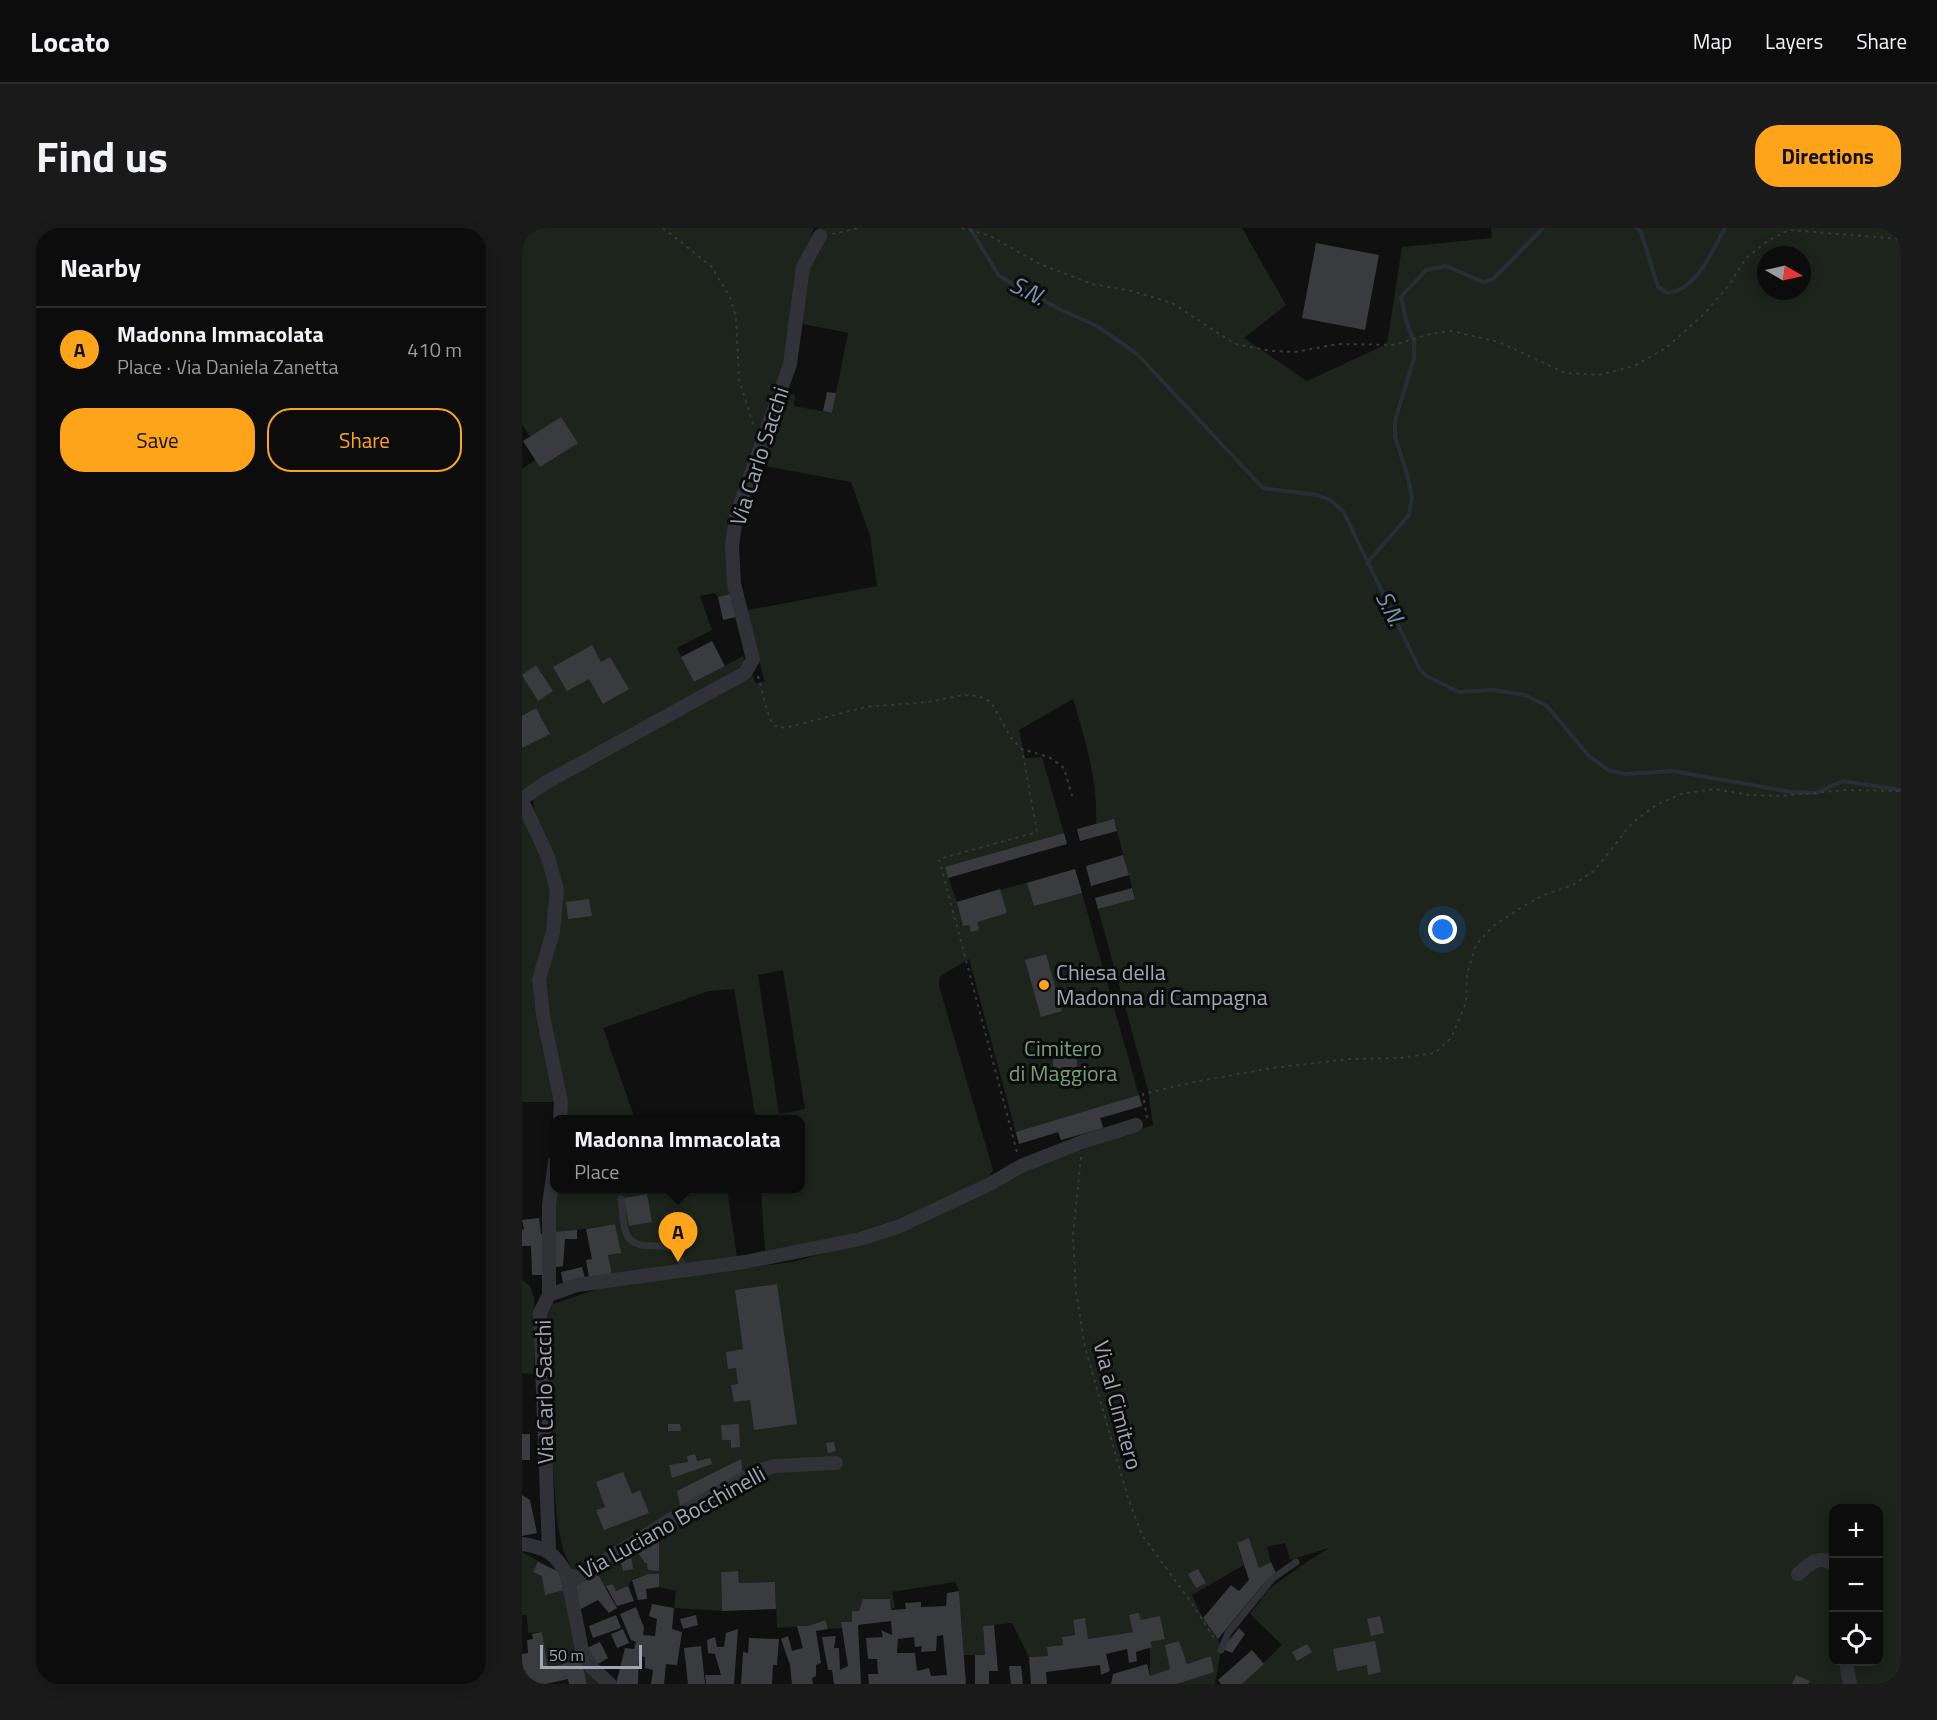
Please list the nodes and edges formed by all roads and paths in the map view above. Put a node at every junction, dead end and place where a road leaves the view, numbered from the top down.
1 (663, 228) edge
2 (860, 228) edge
3 (962, 228) edge
4 (820, 236) joint
5 (1901, 239) edge
6 (764, 438) junction
7 (753, 659) junction
8 (1022, 749) junction
9 (1901, 791) edge
10 (1072, 796) dead end
11 (522, 800) edge
12 (560, 1115) edge
13 (1136, 1125) joint
14 (1082, 1142) junction
15 (1021, 1166) junction
16 (551, 1193) edge
17 (621, 1199) dead end
18 (685, 1270) junction
19 (549, 1295) junction
20 (836, 1462) dead end
21 (522, 1544) edge
22 (549, 1551) junction
23 (1829, 1561) edge
24 (1296, 1562) dead end
25 (1798, 1574) dead end
26 (567, 1575) junction
27 (1221, 1650) joint
28 (1847, 1666) edge
29 (610, 1684) edge
30 (1850, 1684) edge

1 - 6 path
2 - 4 path
3 - 5 path
4 - 6 street, Via Carlo Sacchi
6 - 7 street, Via Carlo Sacchi
7 - 8 path
7 - 11 street
8 - 10 path
8 - 15 path
9 - 13 path
11 - 12 street
13 - 14 street
14 - 15 street
14 - 27 path, Via al Cimitero
15 - 18 street
16 - 19 street, Via Carlo Sacchi
17 - 18 lane
18 - 19 street
19 - 22 street, Via Carlo Sacchi
20 - 26 street, Via Luciano Bocchinelli
21 - 22 street, Via Luciano Bocchinelli
22 - 26 street, Via Luciano Bocchinelli
23 - 25 street
24 - 27 lane
26 - 29 street
28 - 30 street

